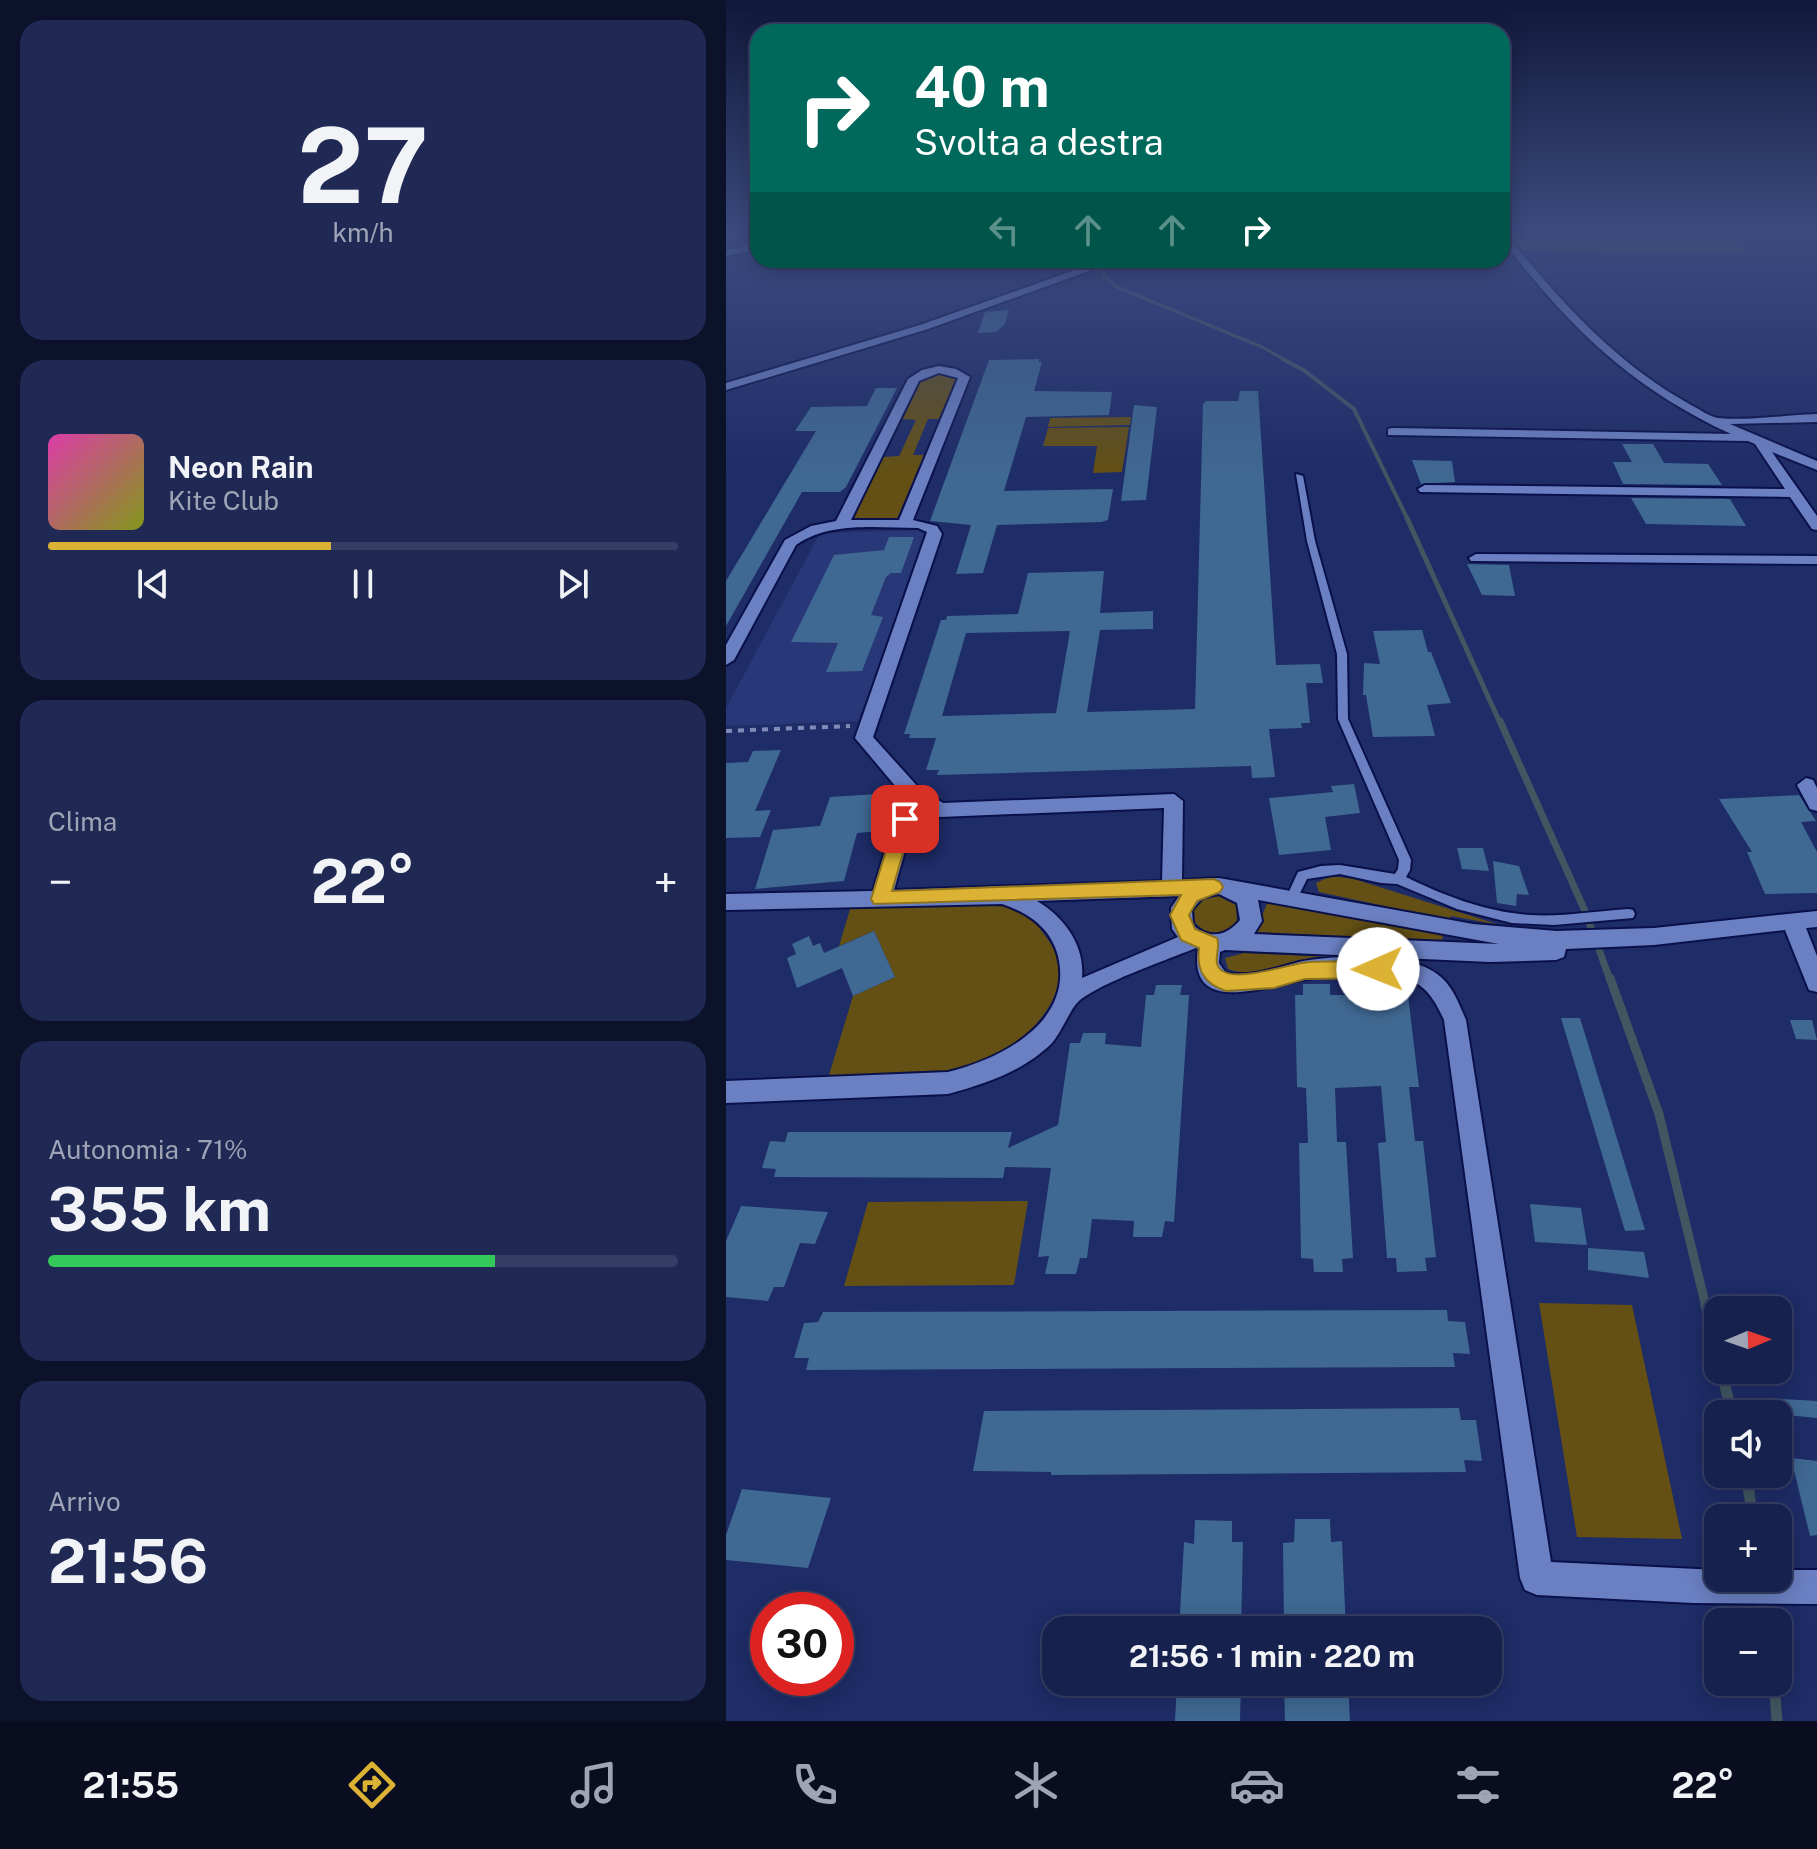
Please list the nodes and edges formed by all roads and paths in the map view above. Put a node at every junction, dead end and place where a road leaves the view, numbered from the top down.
1 (959, 314) edge
2 (1572, 314) edge
3 (726, 387) edge
4 (1817, 418) edge
5 (1717, 421) junction
6 (1392, 432) dead end
7 (1756, 439) junction
8 (1817, 466) edge
9 (1299, 476) dead end
10 (1425, 489) dead end
11 (1794, 493) junction
12 (904, 524) junction
13 (841, 526) junction
14 (1817, 526) edge
15 (1476, 558) dead end
16 (1817, 560) edge
17 (726, 660) edge
18 (868, 725) junction
19 (726, 731) edge
20 (1806, 785) dead end
21 (912, 793) junction
22 (1817, 804) edge
23 (1398, 879) junction
24 (1172, 887) junction
25 (1219, 887) junction
26 (986, 895) junction
27 (1293, 896) junction
28 (881, 899) junction
29 (726, 902) edge
30 (1629, 914) dead end
31 (1817, 919) edge
32 (1792, 921) junction
33 (1210, 942) junction
34 (1557, 945) junction
35 (1817, 983) edge
36 (1070, 995) junction
37 (726, 1092) edge
38 (1807, 1587) edge

1 - 3 street
2 - 5 street
4 - 5 street
5 - 7 street
6 - 7 street
7 - 8 street
7 - 11 street
9 - 23 lane
10 - 11 street
11 - 14 street
12 - 13 street
12 - 13 street
12 - 18 street
13 - 17 street
15 - 16 street
18 - 19 path
18 - 21 street
20 - 22 street
21 - 24 street
21 - 28 street
23 - 27 lane
23 - 30 lane
24 - 25 street
24 - 26 street
25 - 27 street
25 - 33 street
25 - 33 street
26 - 28 street
26 - 36 street
27 - 34 street
28 - 29 street
31 - 32 street
32 - 34 street
32 - 35 street
33 - 34 street
33 - 36 street
33 - 38 street
36 - 37 street

